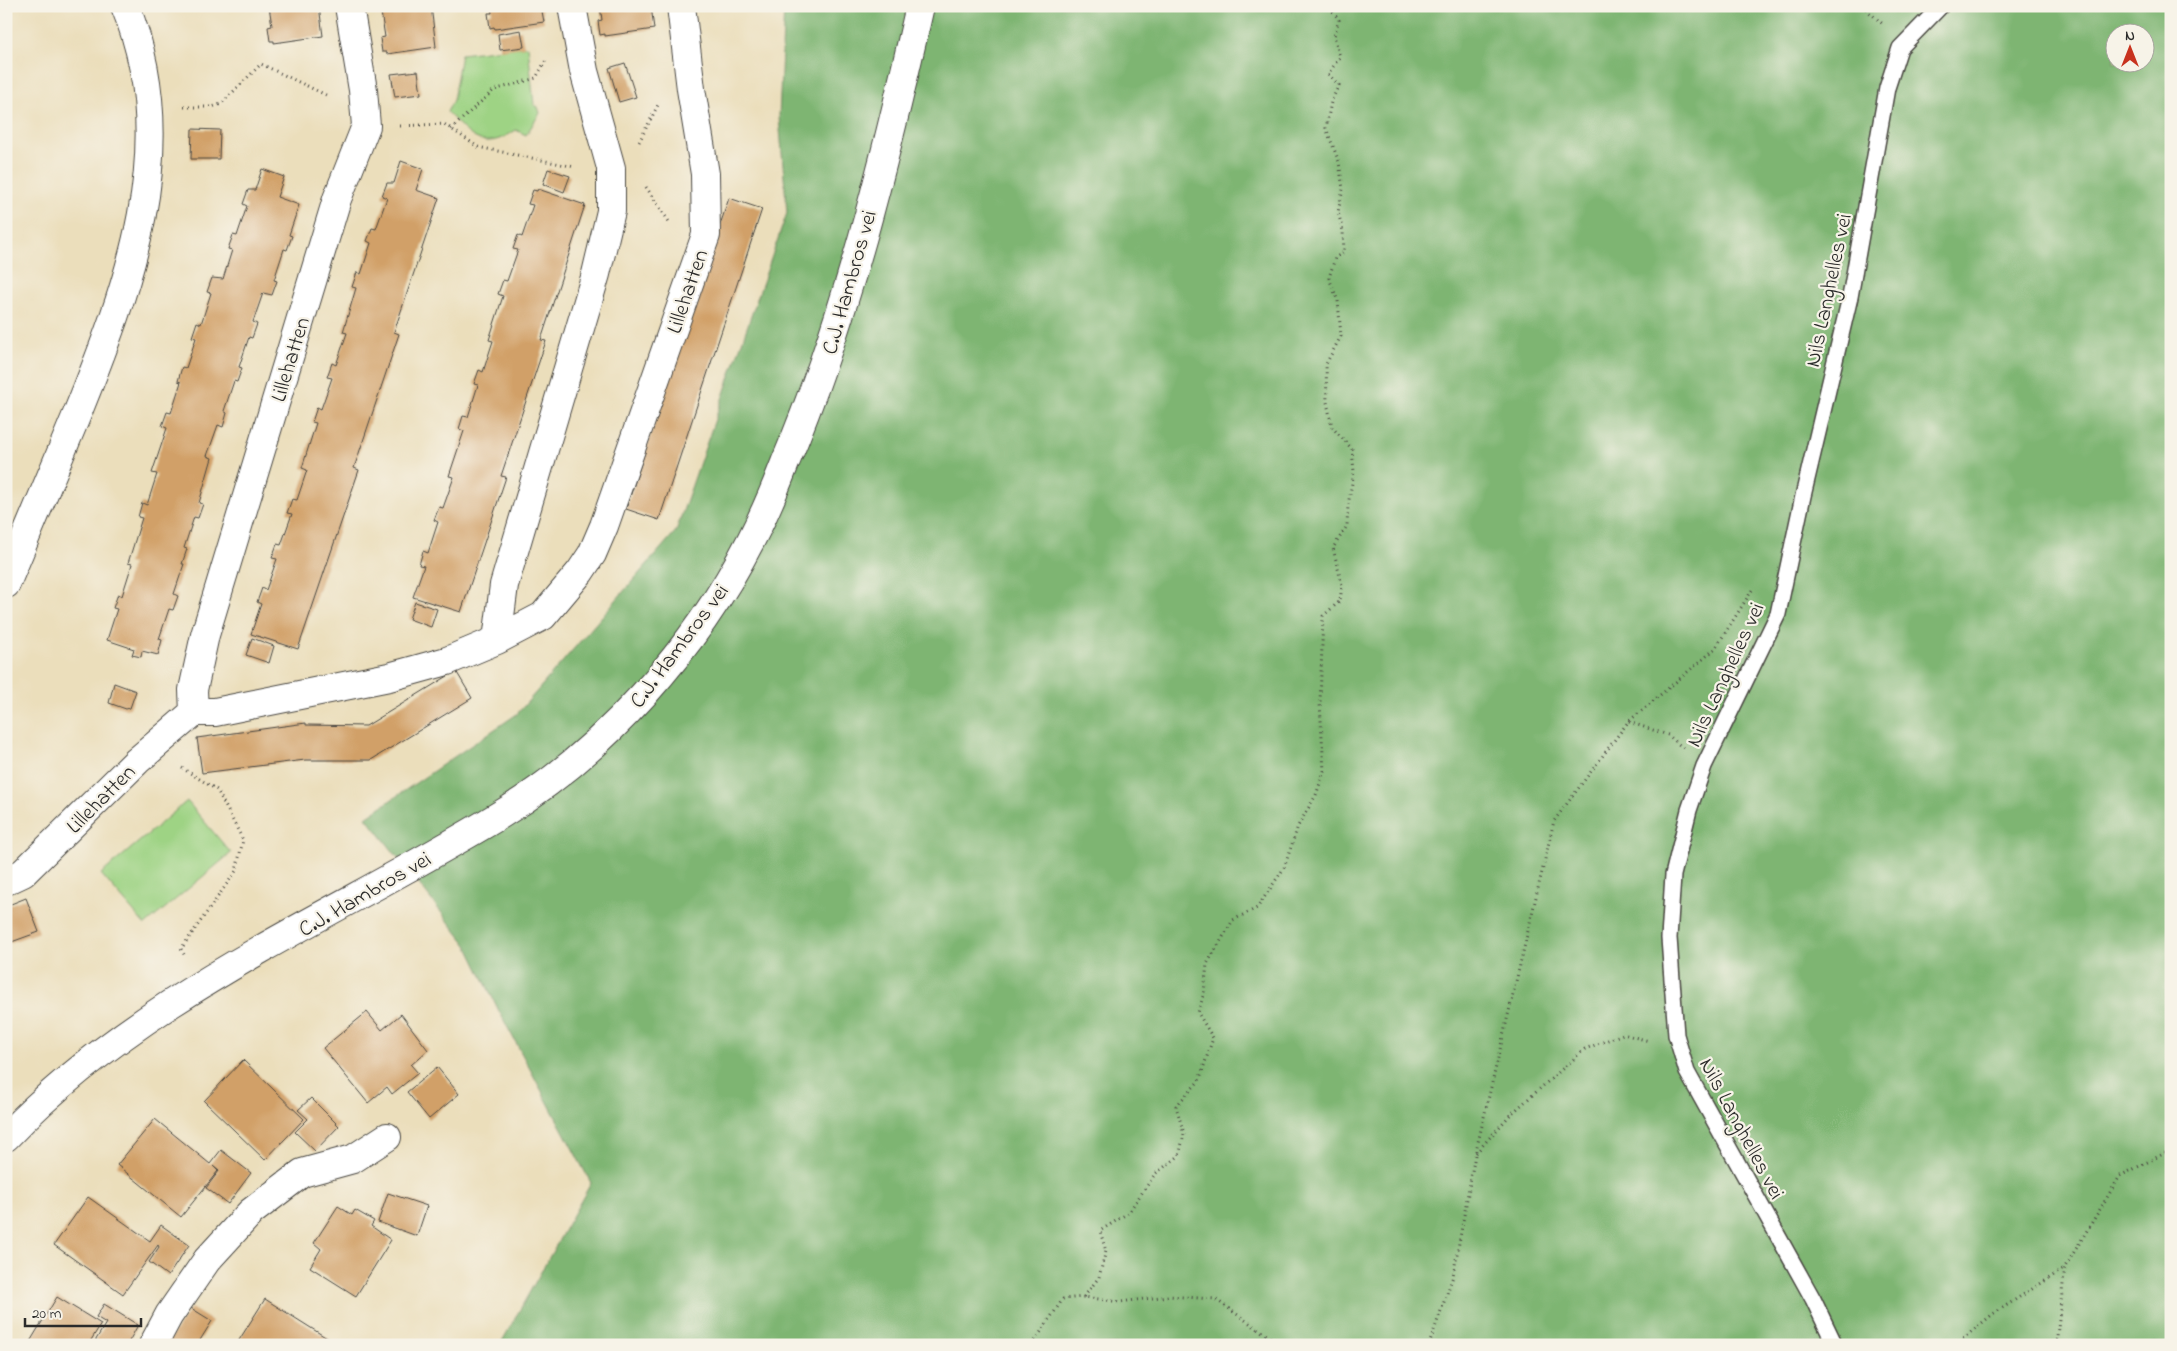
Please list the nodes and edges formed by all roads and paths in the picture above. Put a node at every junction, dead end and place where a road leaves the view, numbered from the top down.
1 (125, 6) edge
2 (349, 6) edge
3 (572, 6) edge
4 (681, 6) edge
5 (920, 6) edge
6 (1329, 6) edge
7 (1941, 6) edge
8 (544, 65) dead end
9 (323, 93) dead end
10 (658, 105) dead end
11 (184, 107) dead end
12 (365, 113) junction
13 (451, 129) junction
14 (638, 144) dead end
15 (611, 168) junction
16 (706, 235) junction
17 (1756, 583) dead end
18 (6, 584) edge
19 (497, 640) junction
20 (194, 712) junction
21 (1628, 722) junction
22 (181, 761) dead end
23 (1704, 766) junction
24 (6, 881) edge
25 (186, 958) dead end
26 (1676, 1035) junction
27 (6, 1137) edge
28 (387, 1137) dead end
29 (2171, 1150) edge
30 (1475, 1155) junction
31 (2065, 1267) junction
32 (1084, 1297) junction
33 (153, 1345) edge
34 (1032, 1345) edge
35 (1281, 1345) edge
36 (1429, 1345) edge
37 (1835, 1345) edge
38 (1955, 1345) edge
39 (2056, 1345) edge

1 - 18 street
2 - 12 street, Lillehatten
3 - 15 street
4 - 16 street, Lillehatten
5 - 27 street, C.J. Hambros vei
6 - 32 path
7 - 23 lane, Nils Langhelles vei
8 - 13 path
9 - 11 path
10 - 14 path
12 - 13 path
12 - 20 street, Lillehatten
13 - 15 path
15 - 16 path
15 - 19 street
16 - 19 street, Lillehatten
17 - 21 path
19 - 20 street, Lillehatten
20 - 24 street, Lillehatten
21 - 23 path
21 - 30 path
22 - 25 path
23 - 26 lane, Nils Langhelles vei
26 - 30 path
26 - 37 lane, Nils Langhelles vei
28 - 33 street
29 - 31 path
30 - 36 path
31 - 38 path
31 - 39 path
32 - 34 path
32 - 35 path

